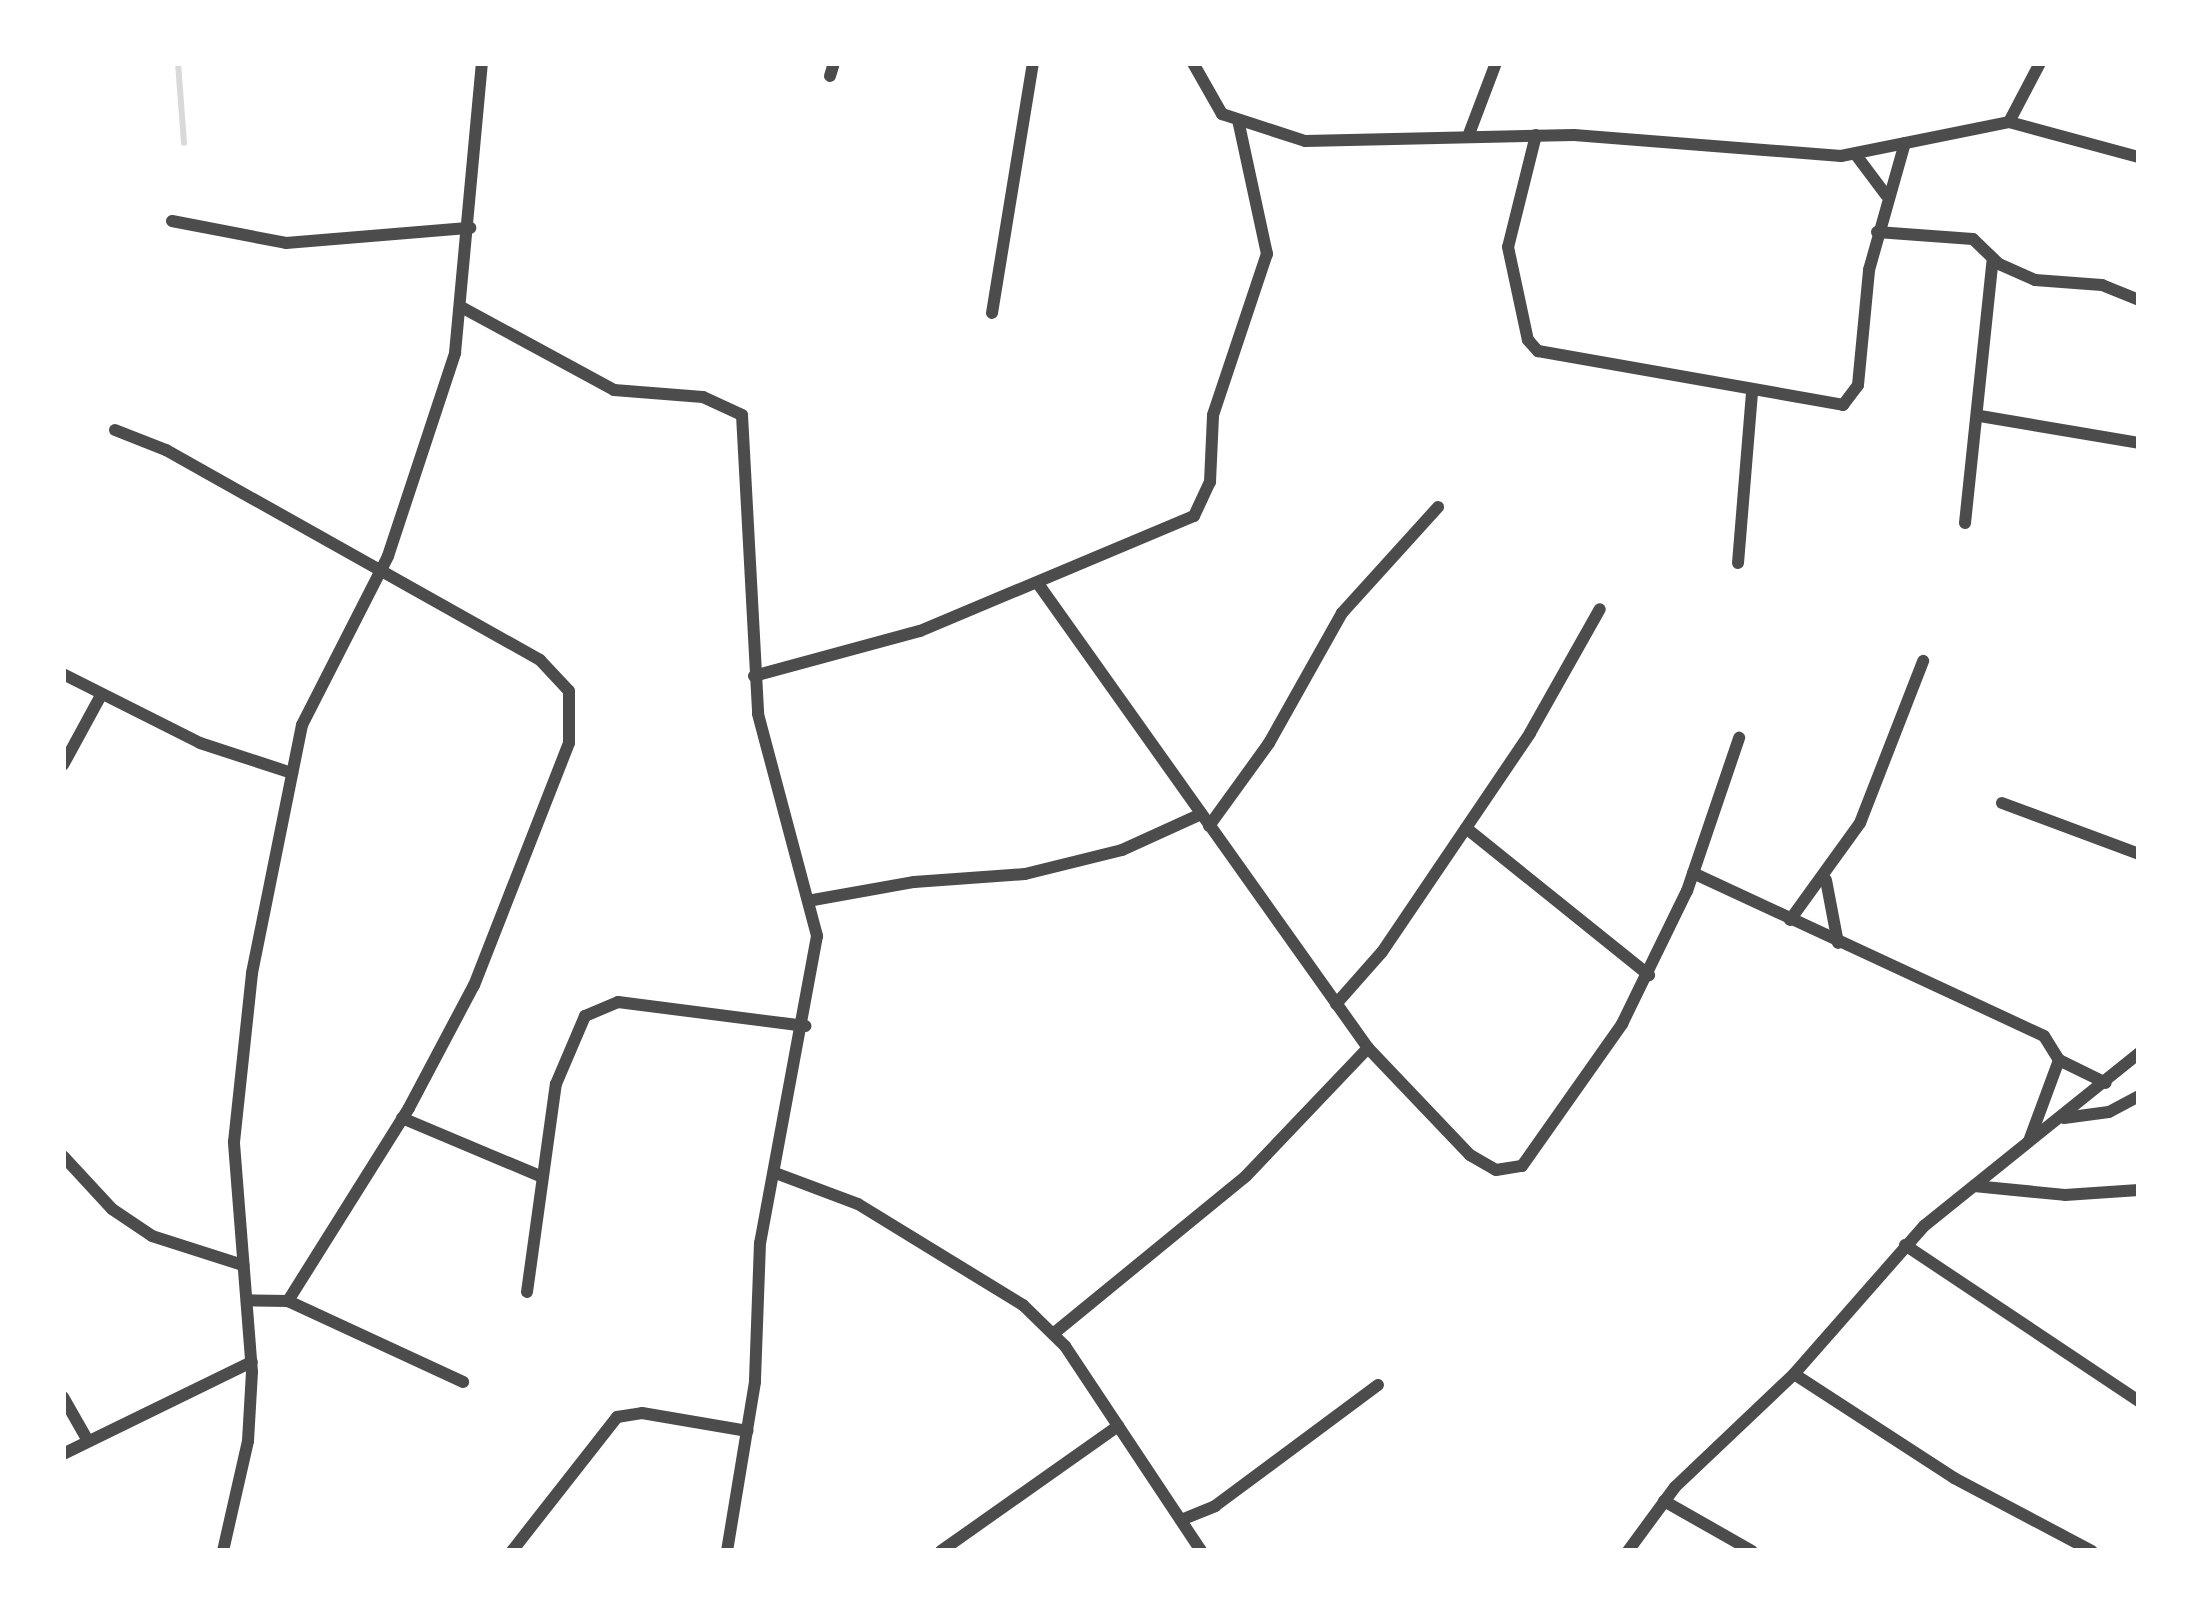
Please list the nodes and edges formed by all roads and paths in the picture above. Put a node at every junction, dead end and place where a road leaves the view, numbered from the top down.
1 (482, 63) edge
2 (1033, 63) edge
3 (1193, 63) edge
4 (1496, 63) edge
5 (2040, 63) edge
6 (1238, 120) junction
7 (2009, 122) junction
8 (1469, 134) junction
9 (1536, 135) junction
10 (1905, 143) junction
11 (1856, 155) junction
12 (2139, 158) edge
13 (1886, 195) junction
14 (172, 221) dead end
15 (470, 228) junction
16 (1877, 232) junction
17 (1993, 258) junction
18 (2139, 300) edge
19 (463, 308) junction
20 (992, 313) dead end
21 (1752, 392) junction
22 (1980, 416) junction
23 (115, 430) dead end
24 (2139, 442) edge
25 (1438, 507) dead end
26 (1965, 523) dead end
27 (1738, 562) dead end
28 (380, 571) junction
29 (1040, 585) junction
30 (1600, 609) dead end
31 (1923, 661) dead end
32 (63, 674) edge
33 (754, 676) junction
34 (100, 697) junction
35 (1739, 738) dead end
36 (63, 765) edge
37 (292, 772) junction
38 (2002, 803) dead end
39 (1205, 820) junction
40 (1466, 828) junction
41 (2139, 854) edge
42 (1693, 873) junction
43 (1826, 879) junction
44 (813, 900) junction
45 (1790, 920) junction
46 (1838, 944) junction
47 (1648, 975) junction
48 (1336, 1004) junction
49 (805, 1026) junction
50 (1368, 1048) junction
51 (2139, 1053) edge
52 (2059, 1060) junction
53 (2105, 1083) junction
54 (2139, 1096) edge
55 (402, 1118) junction
56 (2063, 1118) junction
57 (2028, 1143) junction
58 (63, 1156) edge
59 (778, 1174) junction
60 (540, 1176) junction
61 (1974, 1186) junction
62 (2139, 1190) edge
63 (1905, 1245) junction
64 (243, 1265) junction
65 (527, 1292) dead end
66 (249, 1300) junction
67 (288, 1300) junction
68 (1053, 1334) junction
69 (252, 1362) junction
70 (1794, 1374) junction
71 (463, 1382) dead end
72 (1378, 1385) dead end
73 (63, 1397) edge
74 (2139, 1401) edge
75 (1118, 1426) junction
76 (746, 1431) junction
77 (88, 1439) junction
78 (63, 1454) edge
79 (1664, 1501) junction
80 (1181, 1520) junction
81 (223, 1551) edge
82 (512, 1551) edge
83 (728, 1551) edge
84 (941, 1551) edge
85 (1201, 1551) edge
86 (1628, 1551) edge
87 (1752, 1551) edge
88 (2092, 1551) edge

1 - 15 street
2 - 20 street
3 - 6 street
4 - 8 street
5 - 7 street
6 - 8 street
6 - 29 street
7 - 10 street
7 - 12 street
8 - 9 street
9 - 11 street
9 - 21 street
10 - 11 street
10 - 13 street
11 - 13 street
13 - 16 street
14 - 15 street
15 - 19 street
16 - 17 street
16 - 21 street
17 - 18 street
17 - 22 street
19 - 28 street
19 - 33 street
21 - 27 street
22 - 24 street
22 - 26 street
23 - 28 street
25 - 39 street
28 - 37 street
28 - 55 street
29 - 33 street
29 - 39 street
30 - 40 street
31 - 43 street
32 - 34 street
33 - 44 street
34 - 36 street
34 - 37 street
35 - 42 street
37 - 64 street
38 - 41 street
39 - 44 street
39 - 48 street
40 - 47 street
40 - 48 street
42 - 45 street
42 - 47 street
43 - 45 street
43 - 46 street
44 - 49 street
45 - 46 street
46 - 52 street
47 - 50 street
48 - 50 street
49 - 59 street
49 - 60 street
50 - 68 street
51 - 53 street
52 - 53 street
52 - 57 street
53 - 56 street
54 - 56 street
55 - 60 street
55 - 67 street
56 - 57 street
57 - 61 street
58 - 64 street
59 - 68 street
59 - 76 street
60 - 65 street
61 - 62 street
61 - 63 street
63 - 70 street
63 - 74 street
64 - 66 street
66 - 67 street
66 - 69 street
67 - 71 street
68 - 75 street
69 - 77 street
69 - 81 street
70 - 79 street
70 - 88 street
72 - 80 street
73 - 77 street
75 - 80 street
75 - 84 street
76 - 82 street
76 - 83 street
77 - 78 street
79 - 86 street
79 - 87 street
80 - 85 street

